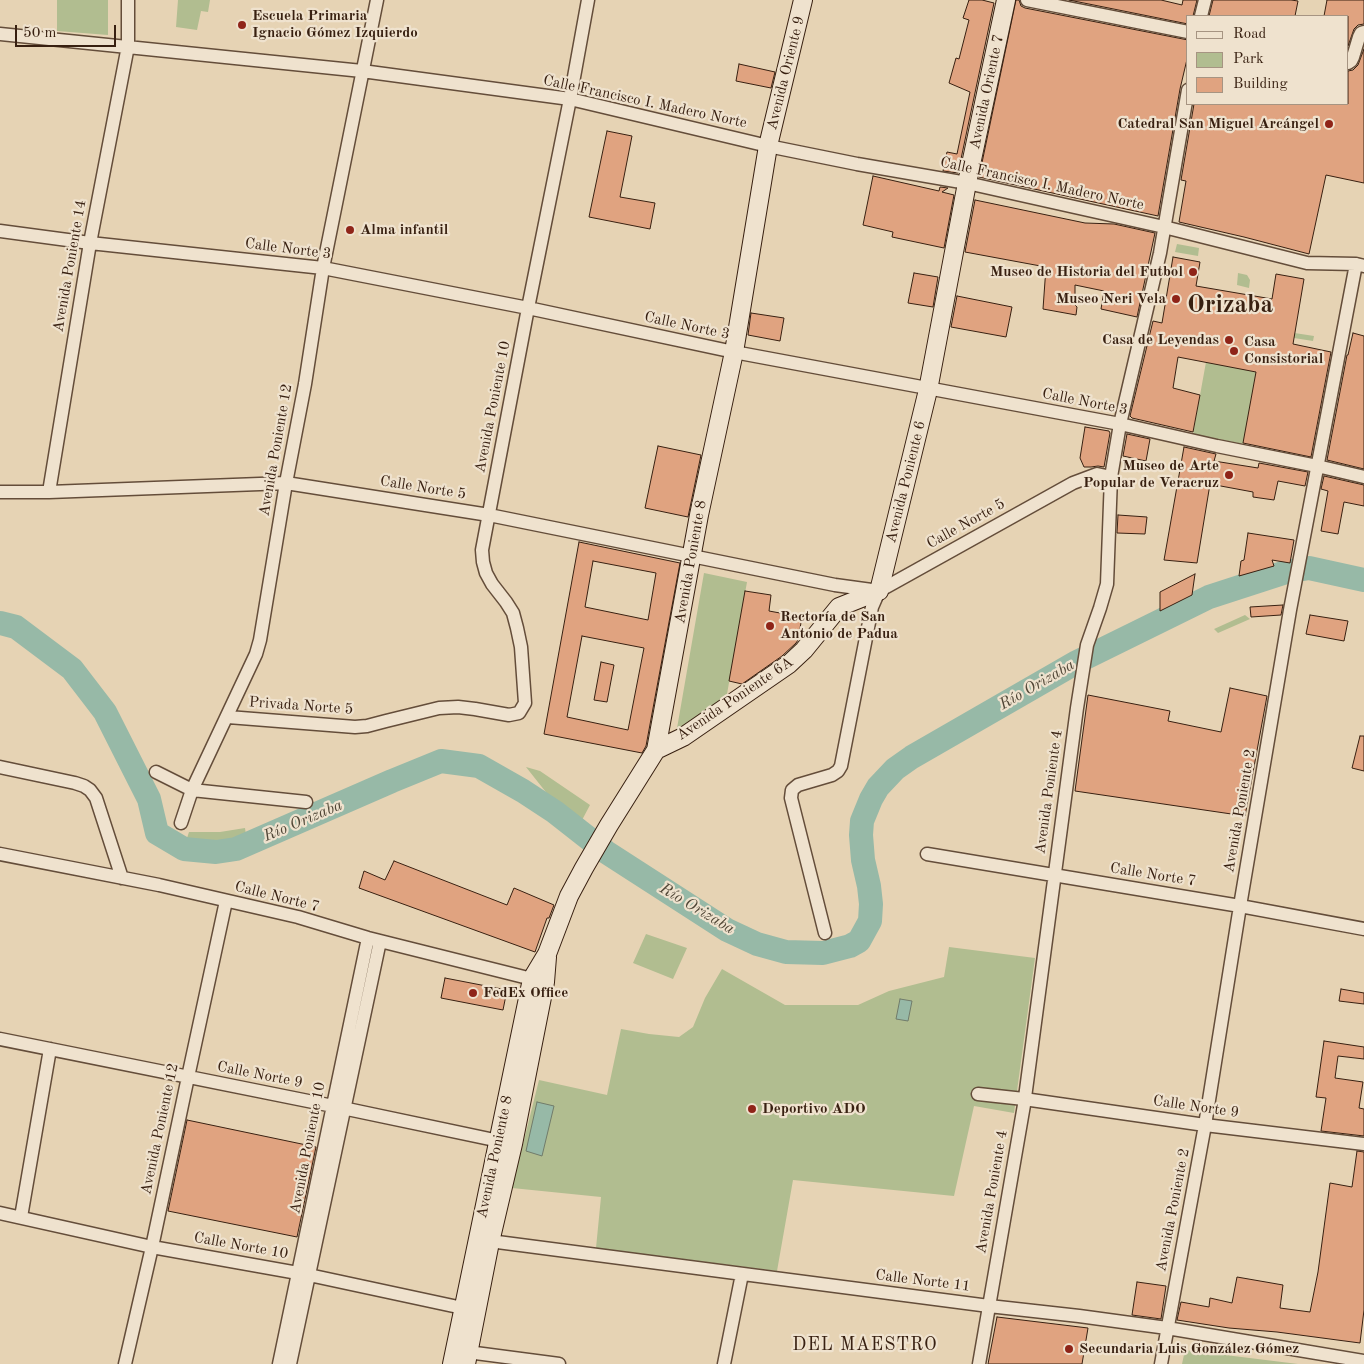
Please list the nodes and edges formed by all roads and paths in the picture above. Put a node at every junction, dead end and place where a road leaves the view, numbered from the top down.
1 (128, 0) edge
2 (377, 0) edge
3 (588, 0) edge
4 (804, 0) edge
5 (1006, 0) edge
6 (1027, 0) edge
7 (1205, 0) edge
8 (1201, 15) edge
9 (1186, 32) edge
10 (1364, 32) edge
11 (0, 34) edge
12 (128, 46) junction
13 (1349, 62) edge
14 (362, 71) junction
15 (570, 99) junction
16 (1186, 101) edge
17 (768, 146) junction
18 (967, 183) junction
19 (1164, 227) junction
20 (0, 232) edge
21 (90, 243) junction
22 (1360, 265) edge
23 (323, 268) junction
24 (528, 308) junction
25 (734, 352) junction
26 (928, 390) junction
27 (1120, 424) junction
28 (1317, 466) junction
29 (1111, 477) junction
30 (1364, 477) edge
31 (286, 483) junction
32 (0, 492) edge
33 (49, 492) junction
34 (489, 515) junction
35 (692, 556) junction
36 (835, 585) junction
37 (879, 590) junction
38 (839, 607) junction
39 (520, 713) joint
40 (228, 717) junction
41 (656, 750) junction
42 (0, 767) edge
43 (156, 772) dead end
44 (192, 790) junction
45 (306, 802) dead end
46 (181, 823) dead end
47 (0, 854) edge
48 (927, 854) dead end
49 (1055, 876) junction
50 (122, 878) junction
51 (226, 901) junction
52 (1240, 906) junction
53 (1364, 929) edge
54 (825, 933) dead end
55 (374, 940) junction
56 (538, 980) junction
57 (0, 1039) edge
58 (50, 1049) junction
59 (188, 1077) junction
60 (978, 1094) dead end
61 (1024, 1099) junction
62 (338, 1107) junction
63 (1205, 1125) junction
64 (505, 1142) junction
65 (1364, 1144) edge
66 (0, 1213) edge
67 (21, 1217) junction
68 (484, 1240) junction
69 (152, 1247) junction
70 (304, 1274) junction
71 (742, 1274) junction
72 (989, 1306) junction
73 (470, 1310) junction
74 (1167, 1328) junction
75 (460, 1358) edge
76 (1364, 1361) edge
77 (125, 1364) edge
78 (279, 1364) edge
79 (290, 1364) edge
80 (559, 1364) edge
81 (724, 1364) edge
82 (979, 1364) edge
83 (1161, 1364) edge

1 - 12 street, Avenida Poniente 14
2 - 14 street, Avenida Poniente 12
3 - 15 street, Avenida Poniente 10
4 - 17 street, Avenida Oriente 9
5 - 18 street, Avenida Oriente 7
6 - 9 street
7 - 8 street
10 - 13 street
11 - 12 street, Calle Francisco I. Madero Norte
12 - 14 street, Calle Francisco I. Madero Norte
12 - 21 street, Avenida Poniente 14
14 - 15 street, Calle Francisco I. Madero Norte
14 - 23 street, Avenida Poniente 12
15 - 17 street, Calle Francisco I. Madero Norte
15 - 24 street, Avenida Poniente 10
16 - 19 street, Avenida Poniente 4
17 - 18 street, Calle Francisco I. Madero Norte
17 - 25 street, Avenida Poniente 8
18 - 19 street, Calle Francisco I. Madero Norte
18 - 26 street, Avenida Poniente 6
19 - 22 street, Calle Francisco I. Madero Norte
19 - 27 street, Avenida Poniente 4
20 - 21 street, Calle Norte 3
21 - 23 street, Calle Norte 3
21 - 33 street, Avenida Poniente 14
22 - 28 street, Avenida Poniente 2
23 - 24 street, Calle Norte 3
23 - 31 street, Avenida Poniente 12
24 - 25 street, Calle Norte 3
24 - 34 street, Avenida Poniente 10
25 - 26 street, Calle Norte 3
25 - 35 street, Avenida Poniente 8
26 - 27 street, Calle Norte 3
26 - 37 street, Avenida Poniente 6
27 - 28 street, Calle Norte 3
27 - 29 street, Avenida Poniente 4
28 - 30 street, Calle Norte 3
28 - 52 street, Avenida Poniente 2
29 - 37 street, Calle Norte 5
29 - 49 street, Avenida Poniente 4
31 - 33 street, Calle Norte 5
31 - 34 street, Calle Norte 5
31 - 40 street, Avenida Poniente 12
32 - 33 street, Calle Norte 5
34 - 35 street, Calle Norte 5
34 - 39 street, Avenida Poniente 10
35 - 36 street, Calle Norte 5
35 - 41 street, Avenida Poniente 8
36 - 37 street, Calle Norte 5
36 - 38 street
37 - 38 street, Avenida Poniente 6A
37 - 54 street, Avenida Poniente 6
38 - 41 street, Avenida Poniente 6A
39 - 40 street, Privada Norte 5
40 - 44 street, Avenida Poniente 12
41 - 56 street, Avenida Poniente 8
42 - 50 street
43 - 44 street
44 - 45 street
44 - 46 street, Avenida Poniente 12
47 - 50 street, Calle Norte 7
48 - 49 street, Calle Norte 7
49 - 52 street, Calle Norte 7
49 - 61 street, Avenida Poniente 4
50 - 51 street, Calle Norte 7
51 - 55 street, Calle Norte 7
51 - 59 street, Avenida Poniente 12
52 - 53 street, Calle Norte 7
52 - 63 street, Avenida Poniente 2
55 - 56 street, Calle Norte 7
55 - 62 street, Avenida Poniente 10
56 - 64 street, Avenida Poniente 8
57 - 58 street, Calle Norte 9
58 - 59 street, Calle Norte 9
58 - 67 street
59 - 62 street, Calle Norte 9
59 - 69 street, Avenida Poniente 12
60 - 61 street, Calle Norte 9
61 - 63 street, Calle Norte 9
61 - 72 street, Avenida Poniente 4
62 - 64 street, Calle Norte 9
62 - 70 street, Avenida Poniente 10
63 - 65 street, Calle Norte 9
63 - 74 street, Avenida Poniente 2
64 - 68 street, Avenida Poniente 8
66 - 67 street, Calle Norte 10
67 - 69 street, Calle Norte 10
68 - 71 street, Calle Norte 11
68 - 73 street, Avenida Poniente 8
69 - 70 street, Calle Norte 10
69 - 77 street, Avenida Poniente 12
70 - 73 street, Calle Norte 10
70 - 78 street, Avenida Poniente 10
70 - 79 street, Avenida Poniente 10
71 - 72 street, Calle Norte 11
71 - 81 street
72 - 74 street, Calle Norte 11
72 - 82 street, Avenida Poniente 4
73 - 75 street, Avenida Poniente 8
74 - 76 street, Calle Norte 11
74 - 83 street, Avenida Poniente 2
75 - 80 street

